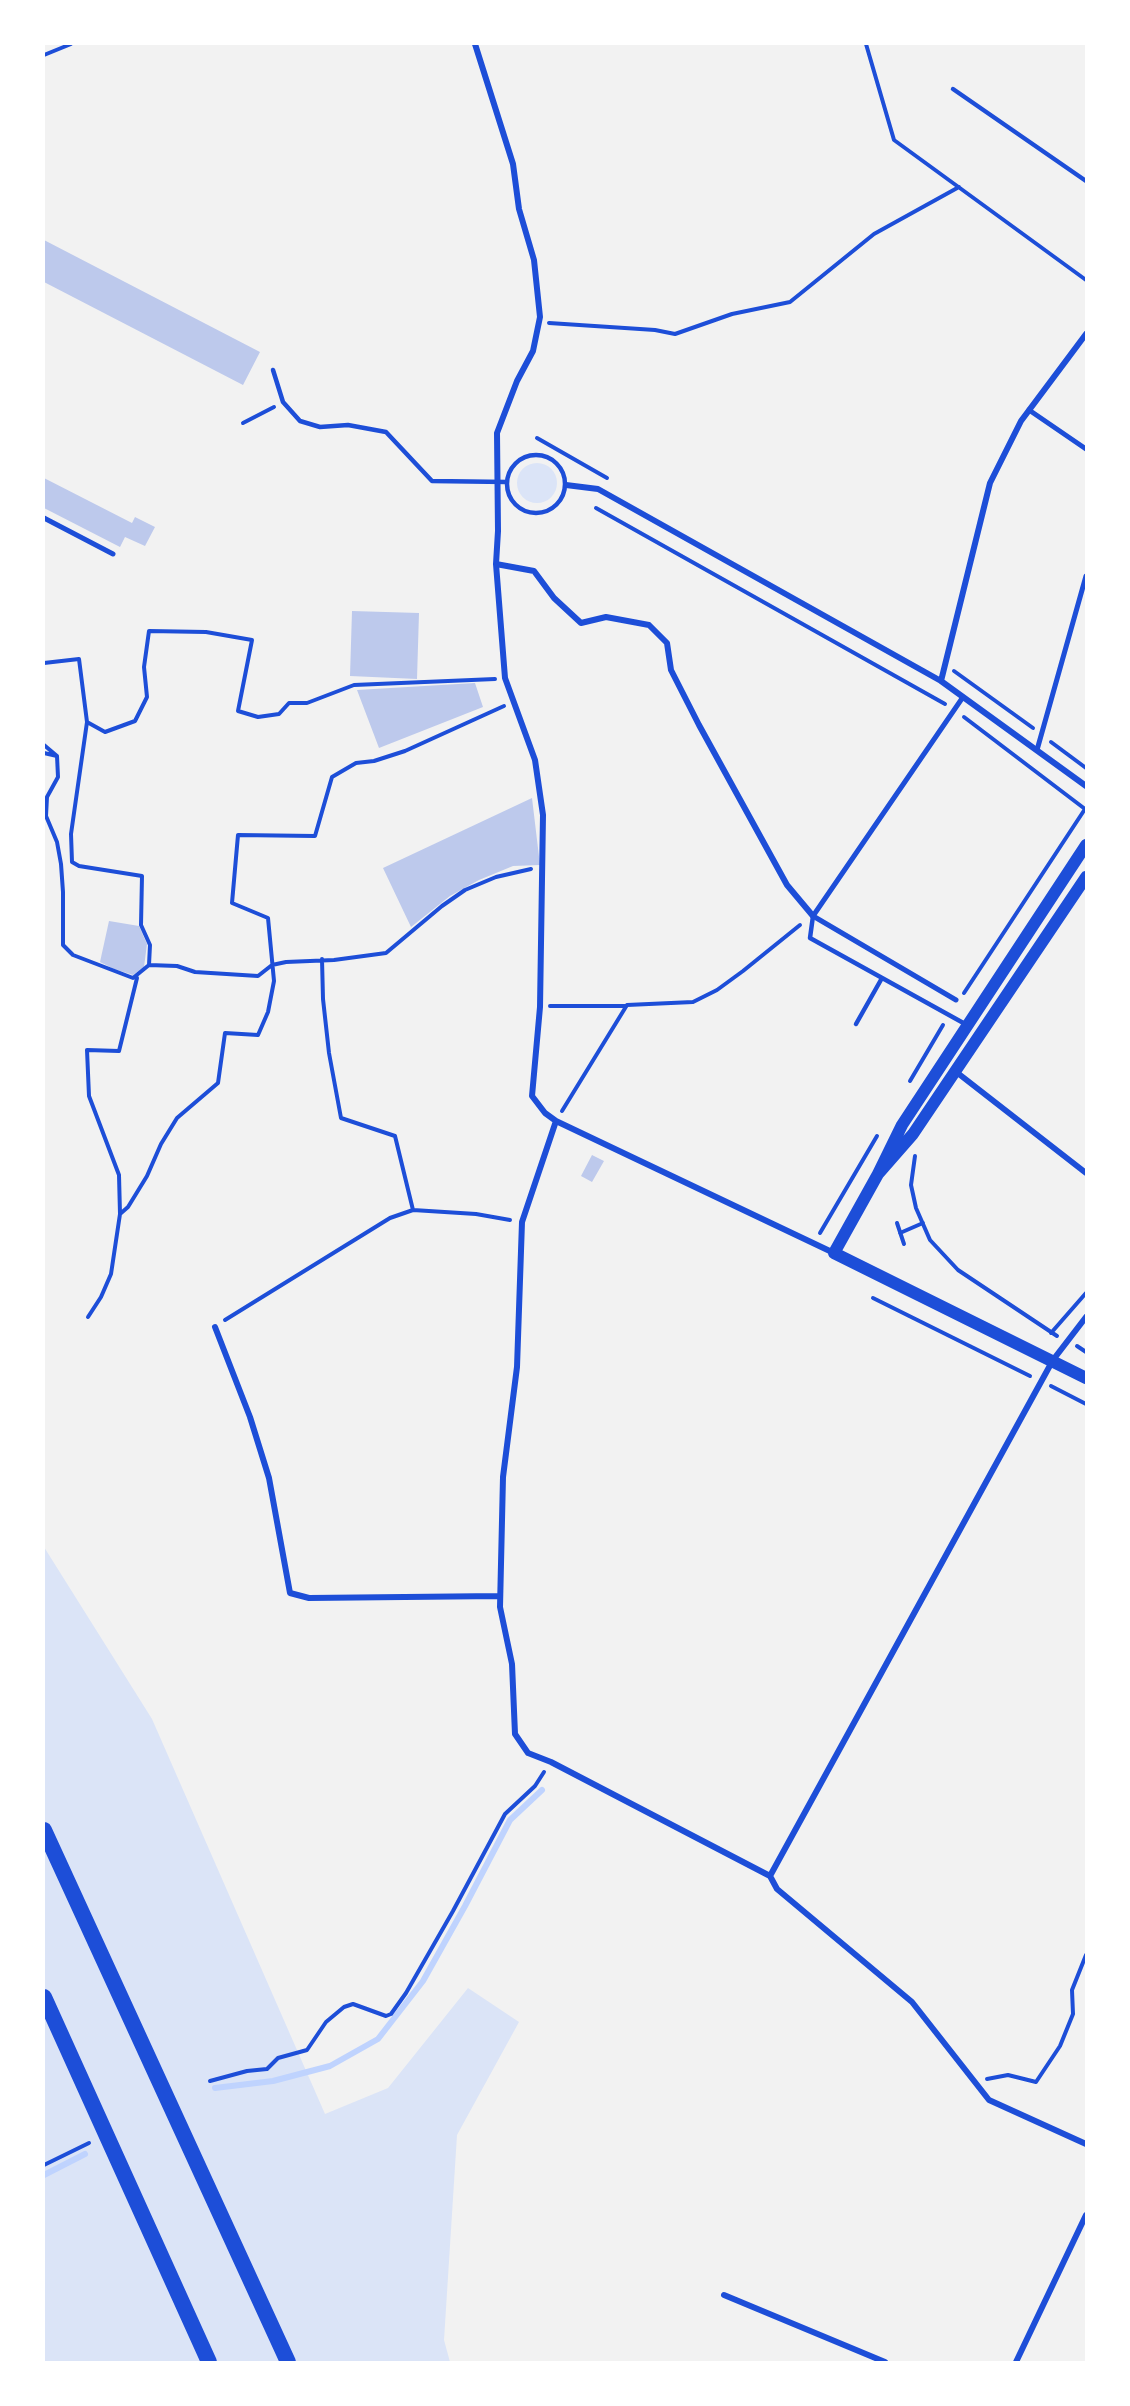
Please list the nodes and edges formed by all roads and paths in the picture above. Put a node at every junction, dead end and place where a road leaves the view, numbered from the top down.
1 (71, 44) edge
2 (475, 44) edge
3 (866, 44) edge
4 (44, 55) edge
5 (953, 89) dead end
6 (1086, 181) edge
7 (959, 187) junction
8 (1086, 280) edge
9 (539, 322) junction
10 (1086, 334) edge
11 (273, 370) dead end
12 (283, 402) junction
13 (1029, 410) junction
14 (243, 423) dead end
15 (1086, 449) edge
16 (498, 482) junction
17 (507, 482) junction
18 (566, 485) junction
19 (596, 508) dead end
20 (44, 518) edge
21 (113, 554) dead end
22 (496, 564) junction
23 (1086, 576) edge
24 (44, 663) edge
25 (505, 678) junction
26 (941, 681) junction
27 (963, 697) junction
28 (513, 702) junction
29 (955, 710) junction
30 (87, 722) junction
31 (44, 745) edge
32 (1037, 750) junction
33 (44, 753) edge
34 (57, 756) junction
35 (1086, 786) edge
36 (1086, 845) edge
37 (543, 867) junction
38 (1086, 877) edge
39 (813, 915) junction
40 (322, 959) junction
41 (149, 965) junction
42 (272, 965) junction
43 (137, 977) junction
44 (882, 978) junction
45 (956, 1000) dead end
46 (627, 1005) junction
47 (540, 1006) junction
48 (949, 1015) junction
49 (856, 1024) dead end
50 (967, 1026) junction
51 (955, 1071) junction
52 (908, 1085) dead end
53 (556, 1121) junction
54 (879, 1134) dead end
55 (917, 1151) dead end
56 (1086, 1171) edge
57 (878, 1174) junction
58 (413, 1210) junction
59 (120, 1214) junction
60 (522, 1221) junction
61 (897, 1223) dead end
62 (923, 1223) junction
63 (900, 1233) junction
64 (814, 1244) junction
65 (904, 1244) dead end
66 (834, 1253) junction
67 (1086, 1293) edge
68 (873, 1298) dead end
69 (88, 1317) dead end
70 (1086, 1317) edge
71 (214, 1327) joint
72 (1051, 1333) junction
73 (1066, 1341) junction
74 (1086, 1352) edge
75 (1053, 1360) junction
76 (1086, 1378) edge
77 (1041, 1381) junction
78 (1086, 1404) edge
79 (500, 1596) junction
80 (551, 1762) junction
81 (44, 1830) edge
82 (770, 1876) junction
83 (1086, 1955) edge
84 (44, 1997) edge
85 (210, 2081) dead end
86 (974, 2081) junction
87 (89, 2143) dead end
88 (1086, 2144) edge
89 (44, 2165) edge
90 (1086, 2215) edge
91 (724, 2295) dead end
92 (209, 2362) edge
93 (288, 2362) edge
94 (885, 2362) edge
95 (1016, 2362) edge

1 - 4 path
2 - 9 street
3 - 7 path
5 - 6 lane
7 - 8 path
7 - 9 path
9 - 16 street
10 - 13 street
11 - 12 lane
12 - 14 path
12 - 16 lane
13 - 15 street
13 - 26 street
16 - 17 lane
16 - 22 street
17 - 18 lane
17 - 18 lane
18 - 26 street
19 - 29 path
20 - 21 street
22 - 25 street
22 - 39 street
23 - 32 street
24 - 30 path
25 - 28 street
25 - 30 path
26 - 27 street
27 - 29 street
27 - 32 street
28 - 37 street
28 - 42 path
29 - 39 street
29 - 48 path
30 - 41 path
31 - 34 path
32 - 35 street
33 - 34 path
34 - 43 path
36 - 50 main road
37 - 40 path
37 - 47 street
38 - 51 main road
39 - 44 lane
39 - 45 street
39 - 46 path
40 - 42 path
40 - 58 path
41 - 42 path
41 - 43 path
42 - 59 path
43 - 59 path
44 - 48 lane
44 - 49 lane
46 - 47 path
46 - 53 path
47 - 53 street
48 - 50 lane
48 - 52 path
50 - 57 main road
51 - 56 street
51 - 57 main road
53 - 60 street
53 - 64 street
54 - 64 path
55 - 62 path
57 - 66 main road
58 - 60 path
58 - 71 path
59 - 69 path
60 - 79 street
61 - 63 path
62 - 63 path
62 - 72 path
63 - 65 path
64 - 66 street
66 - 75 main road
67 - 72 path
68 - 77 path
70 - 73 street
71 - 79 street
72 - 73 path
73 - 74 path
73 - 75 street
75 - 76 main road
75 - 77 street
77 - 78 path
77 - 82 street
79 - 80 street
80 - 82 street
80 - 85 path
81 - 93 highway
82 - 86 street
83 - 86 path
84 - 92 highway
86 - 88 street
87 - 89 path
90 - 95 street
91 - 94 street

